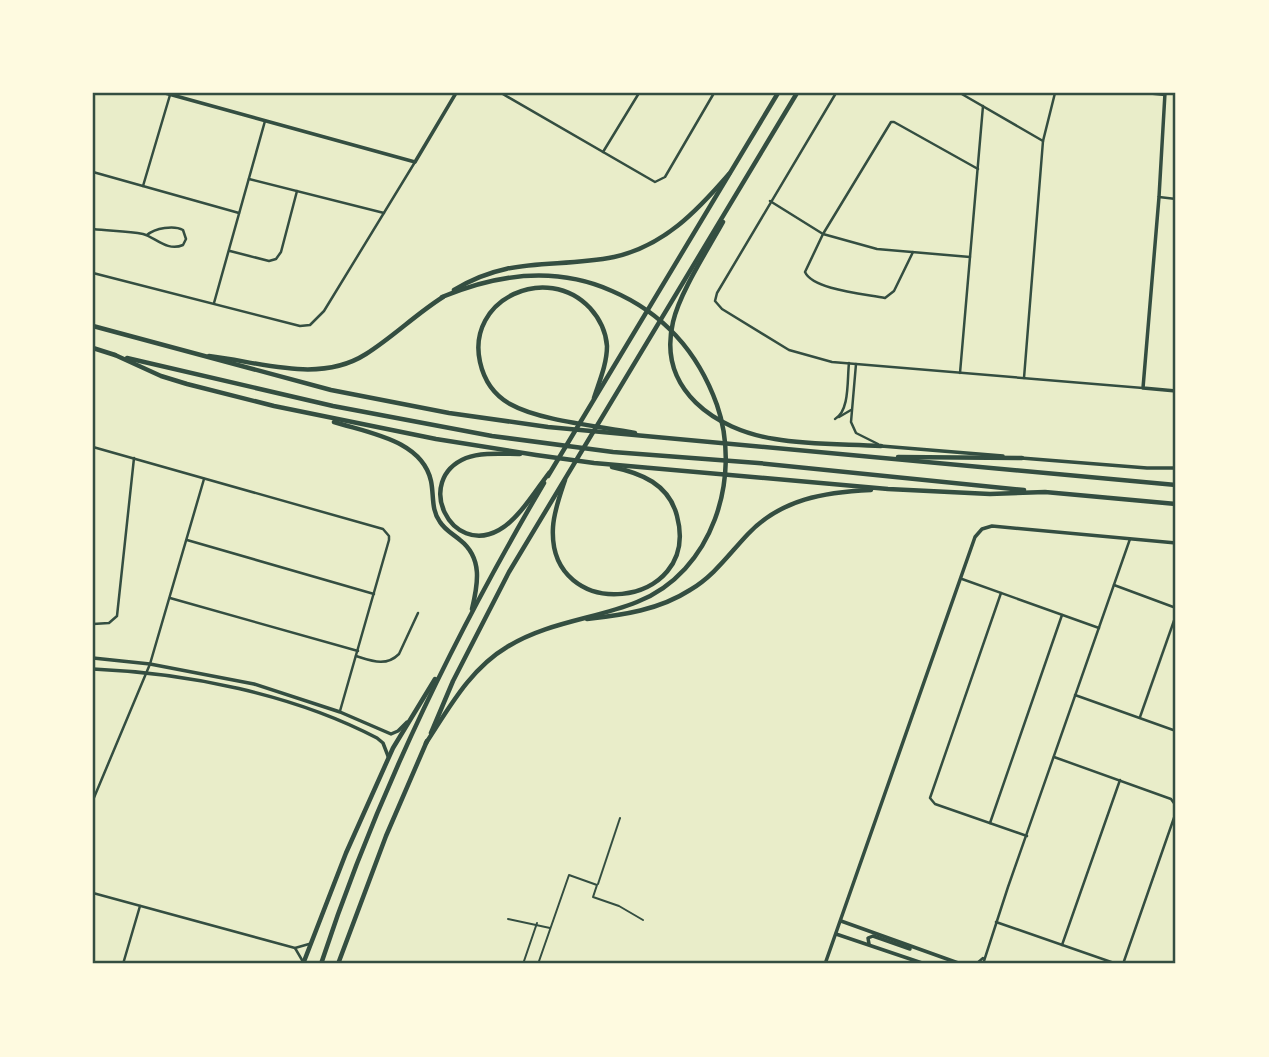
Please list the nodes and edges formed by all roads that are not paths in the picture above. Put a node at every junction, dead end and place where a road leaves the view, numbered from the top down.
1 (167, 93) edge
2 (456, 93) edge
3 (501, 93) edge
4 (639, 93) edge
5 (714, 93) edge
6 (778, 93) edge
7 (797, 93) edge
8 (836, 93) edge
9 (960, 93) edge
10 (1055, 93) edge
11 (1145, 93) edge
12 (1165, 94) edge
13 (983, 106) junction
14 (265, 120) junction
15 (1043, 141) junction
16 (603, 152) junction
17 (415, 162) junction
18 (978, 169) junction
19 (93, 172) edge
20 (729, 174) junction
21 (747, 177) junction
22 (249, 179) junction
23 (143, 186) junction
24 (297, 191) junction
25 (1159, 197) junction
26 (1176, 199) edge
27 (770, 201) junction
28 (239, 213) junction
29 (384, 213) junction
30 (93, 229) edge
31 (823, 234) junction
32 (147, 235) junction
33 (229, 251) junction
34 (913, 252) junction
35 (970, 257) junction
36 (93, 273) edge
37 (442, 297) junction
38 (214, 303) junction
39 (93, 326) edge
40 (93, 348) edge
41 (190, 353) junction
42 (115, 355) junction
43 (849, 363) junction
44 (856, 364) junction
45 (961, 373) junction
46 (1024, 378) junction
47 (1143, 388) junction
48 (1176, 391) edge
49 (594, 398) junction
50 (851, 410) junction
51 (317, 416) junction
52 (663, 438) junction
53 (881, 446) junction
54 (93, 447) edge
55 (536, 455) junction
56 (866, 457) junction
57 (134, 458) junction
58 (1022, 458) junction
59 (594, 463) junction
60 (1176, 468) edge
61 (549, 473) junction
62 (204, 479) junction
63 (565, 480) junction
64 (1176, 485) edge
65 (888, 489) junction
66 (1045, 492) junction
67 (1176, 504) edge
68 (1130, 539) junction
69 (187, 540) junction
70 (1176, 543) edge
71 (962, 579) junction
72 (1115, 585) junction
73 (1001, 593) junction
74 (374, 594) junction
75 (170, 598) junction
76 (1176, 608) edge
77 (472, 609) junction
78 (418, 613) dead end
79 (1062, 615) junction
80 (1176, 615) edge
81 (572, 621) junction
82 (93, 624) edge
83 (1099, 628) junction
84 (358, 651) junction
85 (356, 656) junction
86 (93, 659) edge
87 (150, 664) junction
88 (445, 664) junction
89 (93, 669) edge
90 (145, 674) junction
91 (1075, 695) junction
92 (340, 712) junction
93 (1140, 718) junction
94 (407, 722) junction
95 (1176, 731) edge
96 (426, 743) junction
97 (388, 757) junction
98 (1054, 757) junction
99 (1120, 780) junction
100 (93, 800) edge
101 (1176, 806) edge
102 (1176, 812) edge
103 (620, 818) dead end
104 (990, 823) junction
105 (1027, 836) junction
106 (597, 885) junction
107 (93, 893) edge
108 (140, 906) junction
109 (508, 919) dead end
110 (643, 920) dead end
111 (841, 921) junction
112 (996, 922) junction
113 (537, 923) junction
114 (551, 928) junction
115 (836, 934) junction
116 (312, 941) junction
117 (1062, 945) junction
118 (871, 946) junction
119 (295, 948) junction
120 (926, 952) junction
121 (983, 958) junction
122 (123, 964) edge
123 (303, 964) edge
124 (320, 964) edge
125 (338, 964) edge
126 (523, 964) edge
127 (538, 964) edge
128 (825, 964) edge
129 (925, 964) edge
130 (961, 964) edge
131 (976, 964) edge
132 (983, 964) edge
133 (1117, 964) edge
134 (1123, 964) edge

1 - 14 street
1 - 23 street
2 - 17 street
3 - 16 street
4 - 16 street
5 - 16 street
6 - 20 highway
7 - 21 highway
8 - 27 street
9 - 13 street
10 - 15 street
11 - 12 street
12 - 25 street
13 - 15 street
13 - 18 street
14 - 17 street
14 - 22 street
15 - 46 street
17 - 29 street
18 - 31 street
18 - 35 street
19 - 23 street
20 - 37 highway
20 - 49 highway
21 - 53 highway
21 - 63 highway
22 - 24 street
22 - 28 street
23 - 28 street
24 - 29 street
24 - 33 street
25 - 26 street
25 - 47 street
27 - 31 street
27 - 43 street
28 - 33 street
29 - 38 street
30 - 32 street
31 - 34 street
31 - 34 street
32 - 32 street
33 - 38 street
34 - 35 street
35 - 45 street
36 - 38 street
37 - 41 highway
37 - 81 highway
39 - 41 highway
40 - 42 highway
41 - 52 highway
42 - 51 highway
42 - 66 highway
43 - 44 street
43 - 50 street
44 - 45 street
44 - 50 street
45 - 46 street
46 - 47 street
47 - 48 street
49 - 52 highway
49 - 61 highway
50 - 53 street
51 - 55 highway
51 - 77 highway
52 - 56 highway
53 - 58 street
54 - 57 street
55 - 59 highway
55 - 61 highway
56 - 58 highway
56 - 64 highway
57 - 62 street
57 - 82 street
58 - 60 street
59 - 63 highway
59 - 65 highway
61 - 77 highway
62 - 69 street
62 - 74 street
63 - 96 highway
65 - 66 highway
65 - 81 highway
66 - 67 highway
68 - 70 street
68 - 71 street
68 - 72 street
69 - 74 street
69 - 75 street
71 - 73 street
71 - 111 street
72 - 76 street
72 - 83 street
73 - 79 street
73 - 104 street
74 - 84 street
75 - 84 street
75 - 87 street
77 - 88 highway
78 - 85 street
79 - 83 street
79 - 104 street
80 - 93 street
81 - 96 highway
83 - 91 street
84 - 85 street
85 - 92 street
86 - 87 street
87 - 90 street
87 - 92 street
88 - 94 highway
88 - 124 highway
89 - 90 street
90 - 97 street
90 - 100 street
91 - 93 street
91 - 98 street
92 - 94 street
93 - 95 street
94 - 97 highway
96 - 125 highway
97 - 116 highway
98 - 99 street
98 - 105 street
99 - 101 street
99 - 117 street
102 - 134 street
103 - 106 street
104 - 105 street
105 - 112 street
106 - 110 street
106 - 114 street
107 - 108 street
108 - 119 street
108 - 122 street
109 - 113 street
111 - 115 street
111 - 120 street
112 - 117 street
112 - 121 street
113 - 114 street
113 - 126 street
114 - 127 street
115 - 118 street
115 - 128 street
116 - 119 street
116 - 123 highway
117 - 133 street
118 - 120 street
118 - 129 street
119 - 123 street
120 - 130 street
121 - 131 street
121 - 132 street

